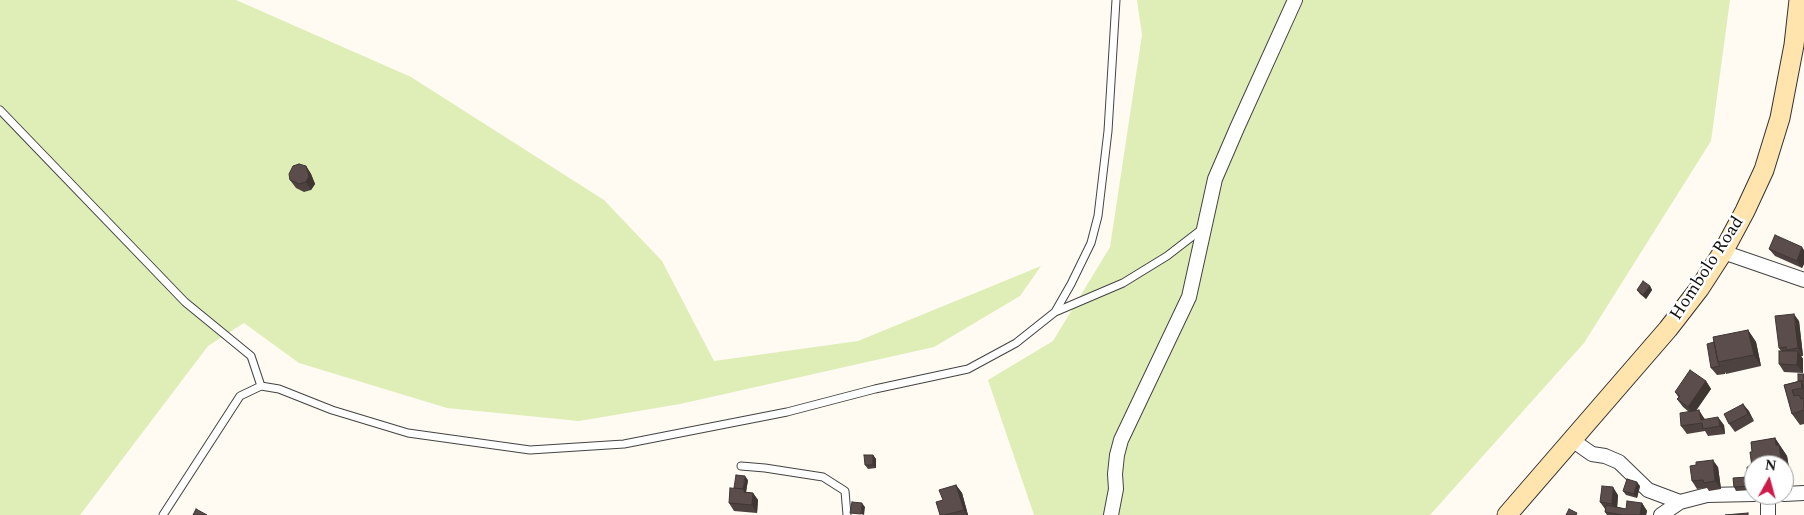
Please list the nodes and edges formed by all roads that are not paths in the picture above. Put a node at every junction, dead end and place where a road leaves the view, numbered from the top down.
1 (1116, 0) edge
2 (1295, 0) edge
3 (1799, 0) edge
4 (1799, 47) edge
5 (0, 110) edge
6 (1204, 227) junction
7 (1723, 252) junction
8 (1804, 280) edge
9 (1055, 312) junction
10 (261, 386) junction
11 (1572, 440) junction
12 (742, 466) dead end
13 (1744, 494) edge
14 (1680, 502) junction
15 (163, 515) edge
16 (847, 515) edge
17 (1111, 515) edge
18 (1507, 515) edge
19 (1661, 515) edge

1 - 9 lane
2 - 6 street
3 - 4 street, Hombolo Road
4 - 7 street, Hombolo Road
5 - 10 lane
6 - 9 lane
6 - 17 street
7 - 8 street
7 - 11 street, Hombolo Road
9 - 10 lane
10 - 15 lane
11 - 14 street
11 - 18 street, Hombolo Road
12 - 16 lane
13 - 14 street
14 - 19 street

